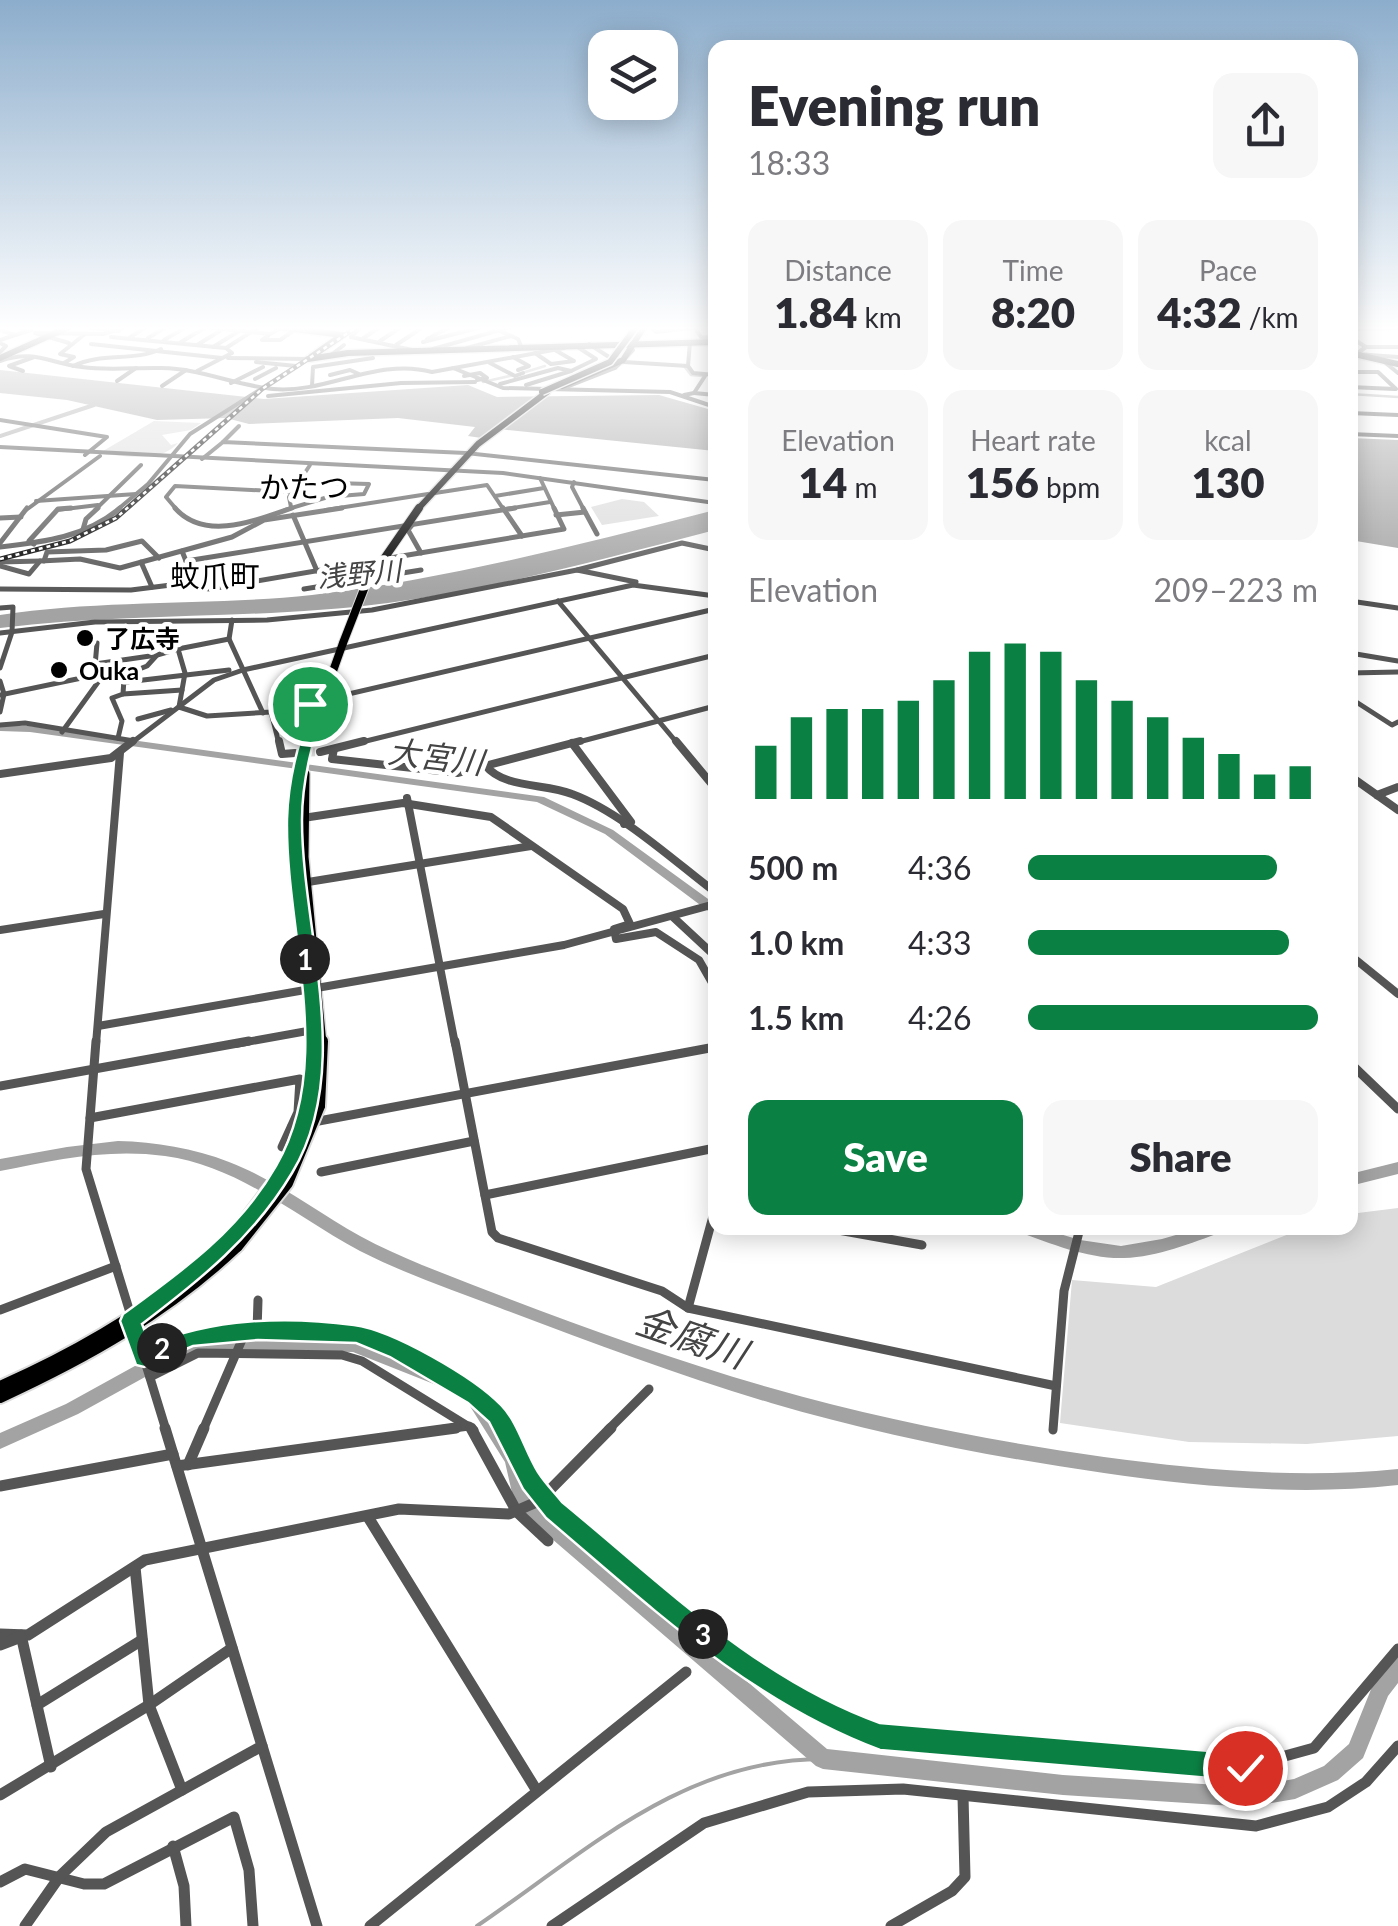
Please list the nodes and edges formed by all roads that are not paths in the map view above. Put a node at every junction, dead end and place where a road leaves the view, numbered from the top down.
1 (216, 417) edge
2 (507, 417) edge
3 (0, 420) edge
4 (240, 426) dead end
5 (1358, 434) edge
6 (1398, 436) edge
7 (223, 442) junction
8 (0, 448) edge
9 (471, 451) junction
10 (85, 455) junction
11 (98, 457) junction
12 (169, 459) junction
13 (200, 461) junction
14 (141, 465) dead end
15 (310, 466) junction
16 (452, 471) junction
17 (540, 479) junction
18 (708, 479) edge
19 (299, 482) junction
20 (573, 483) junction
21 (544, 488) junction
22 (635, 491) junction
23 (292, 492) junction
24 (431, 493) junction
25 (138, 494) junction
26 (708, 495) edge
27 (106, 496) junction
28 (495, 496) junction
29 (36, 501) junction
30 (550, 502) junction
31 (708, 503) edge
32 (708, 503) edge
33 (98, 506) junction
34 (503, 510) junction
35 (292, 511) junction
36 (585, 512) junction
37 (556, 515) junction
38 (21, 517) junction
39 (0, 518) edge
40 (405, 525) junction
41 (82, 532) junction
42 (597, 534) dead end
43 (522, 536) junction
44 (304, 542) junction
45 (34, 544) junction
46 (0, 545) edge
47 (708, 549) edge
48 (182, 551) junction
49 (421, 553) junction
50 (159, 558) junction
51 (42, 561) junction
52 (141, 562) junction
53 (186, 562) junction
54 (0, 564) edge
55 (120, 568) junction
56 (379, 569) junction
57 (421, 570) dead end
58 (577, 570) junction
59 (9, 571) junction
60 (316, 571) junction
61 (30, 574) junction
62 (360, 578) junction
63 (652, 585) junction
64 (27, 586) junction
65 (191, 586) junction
66 (152, 587) junction
67 (115, 588) junction
68 (304, 588) dead end
69 (0, 589) edge
70 (708, 595) edge
71 (558, 601) junction
72 (1358, 602) edge
73 (0, 608) edge
74 (1398, 608) edge
75 (708, 612) edge
76 (232, 620) junction
77 (12, 631) junction
78 (0, 633) edge
79 (229, 639) junction
80 (590, 639) junction
81 (97, 643) dead end
82 (345, 645) junction
83 (178, 648) junction
84 (157, 654) junction
85 (1358, 654) edge
86 (1, 657) edge
87 (708, 657) edge
88 (1398, 660) edge
89 (95, 664) junction
90 (0, 668) edge
91 (243, 670) junction
92 (1398, 672) edge
93 (1358, 674) edge
94 (184, 676) junction
95 (98, 677) junction
96 (622, 678) junction
97 (124, 679) junction
98 (0, 682) edge
99 (182, 690) junction
100 (122, 694) junction
101 (2, 695) edge
102 (323, 700) junction
103 (1358, 703) edge
104 (177, 708) junction
105 (708, 708) edge
106 (0, 712) edge
107 (267, 713) junction
108 (138, 719) dead end
109 (658, 721) junction
110 (0, 725) edge
111 (1396, 725) edge
112 (62, 732) junction
113 (118, 738) junction
114 (134, 741) junction
115 (572, 743) junction
116 (334, 748) junction
117 (122, 752) junction
118 (320, 752) tunnel mouth
119 (301, 756) junction
120 (485, 765) junction
121 (0, 774) edge
122 (708, 780) edge
123 (1358, 782) edge
124 (1398, 787) edge
125 (300, 788) junction
126 (1376, 795) junction
127 (408, 801) junction
128 (1398, 810) edge
129 (303, 818) junction
130 (624, 824) junction
131 (532, 846) junction
132 (420, 864) junction
133 (308, 882) junction
134 (708, 887) edge
135 (708, 906) edge
136 (104, 914) junction
137 (674, 916) junction
138 (0, 930) edge
139 (614, 934) junction
140 (708, 949) edge
141 (1358, 962) edge
142 (440, 966) junction
143 (708, 976) edge
144 (313, 988) junction
145 (1398, 994) edge
146 (98, 1026) junction
147 (313, 1030) junction
148 (708, 1048) edge
149 (94, 1069) junction
150 (1358, 1072) edge
151 (0, 1086) edge
152 (465, 1094) junction
153 (314, 1107) junction
154 (1398, 1110) edge
155 (90, 1118) junction
156 (292, 1126) junction
157 (474, 1140) junction
158 (282, 1148) dead end
159 (708, 1149) edge
160 (321, 1172) dead end
161 (485, 1195) junction
162 (708, 1235) edge
163 (866, 1235) edge
164 (1078, 1235) edge
165 (922, 1245) dead end
166 (116, 1266) junction
167 (258, 1300) dead end
168 (688, 1308) junction
169 (0, 1310) edge
170 (132, 1326) junction
171 (258, 1330) junction
172 (244, 1335) junction
173 (238, 1351) junction
174 (144, 1358) junction
175 (150, 1377) junction
176 (1056, 1386) junction
177 (0, 1387) edge
178 (648, 1389) dead end
179 (0, 1397) edge
180 (469, 1426) junction
181 (1053, 1430) dead end
182 (179, 1462) junction
183 (0, 1486) edge
184 (542, 1499) junction
185 (519, 1512) junction
186 (368, 1517) junction
187 (548, 1541) dead end
188 (203, 1551) junction
189 (135, 1567) junction
190 (0, 1634) edge
191 (21, 1636) junction
192 (142, 1640) junction
193 (0, 1645) edge
194 (232, 1648) junction
195 (1398, 1649) edge
196 (686, 1672) dead end
197 (36, 1705) junction
198 (149, 1705) junction
199 (262, 1746) junction
200 (1398, 1746) edge
201 (51, 1767) junction
202 (182, 1790) junction
203 (537, 1791) junction
204 (0, 1795) edge
205 (963, 1796) junction
206 (174, 1846) junction
207 (60, 1876) junction
208 (0, 1882) edge
209 (25, 1926) edge
210 (186, 1926) edge
211 (253, 1926) edge
212 (317, 1926) edge
213 (370, 1926) edge
214 (552, 1926) edge
215 (891, 1926) edge

1 - 12 street
2 - 9 main road, bridge
3 - 10 street
4 - 7 street
5 - 6 street
7 - 9 street
7 - 13 street
8 - 10 street
8 - 11 street
9 - 16 main road
9 - 18 street
10 - 11 street
11 - 12 street
11 - 29 street
12 - 13 street
12 - 25 street
13 - 15 street
14 - 27 street
15 - 16 street
15 - 19 street
16 - 17 street
16 - 24 main road
17 - 20 street
17 - 21 street
19 - 23 street
19 - 35 street
20 - 22 street
20 - 31 street
20 - 36 street
21 - 28 street
21 - 30 street
22 - 26 street
22 - 32 street
23 - 35 street
23 - 35 street
24 - 28 street
24 - 35 street
24 - 40 main road
25 - 27 street
25 - 41 street
27 - 29 street
27 - 33 street
28 - 34 street
29 - 38 street
30 - 34 street
30 - 37 street
33 - 41 street
33 - 45 street
34 - 40 street
34 - 43 street
35 - 44 street
35 - 48 street
36 - 37 street
36 - 42 street
37 - 43 street
38 - 39 street
38 - 46 street
40 - 44 street
40 - 49 street
40 - 56 main road
41 - 45 street
43 - 49 street
44 - 53 street
44 - 60 street
45 - 46 street
47 - 58 street
48 - 50 street
48 - 53 street
49 - 56 street
50 - 51 street
50 - 52 street
51 - 54 street
51 - 55 street
51 - 61 street
52 - 55 street
52 - 66 street
53 - 65 street
54 - 59 street
55 - 67 street
56 - 57 street
56 - 62 street
56 - 82 main road, bridge
58 - 63 street
58 - 76 street
59 - 61 street
59 - 69 street
60 - 62 street
60 - 65 street
61 - 64 street
62 - 68 street
63 - 70 street
63 - 71 street
64 - 67 street
64 - 69 street
65 - 66 street
66 - 67 street
71 - 80 street
71 - 82 street
72 - 74 street
73 - 77 street
75 - 80 street
76 - 77 street
76 - 79 street
77 - 78 street
77 - 86 street
79 - 83 street
79 - 91 street
80 - 96 street
80 - 102 street
81 - 89 street
82 - 91 street
82 - 102 main road
83 - 84 street
83 - 94 street
84 - 89 street
84 - 97 street
85 - 88 street
86 - 90 street
87 - 96 street
89 - 95 street
91 - 94 street
91 - 104 street
91 - 107 street
92 - 93 street
94 - 97 street
94 - 99 street
95 - 97 street
95 - 101 street
95 - 112 street
96 - 109 street
96 - 116 street
97 - 100 street
98 - 101 street
99 - 100 street
99 - 104 street
100 - 113 street
101 - 106 street
102 - 107 street
102 - 119 main road
103 - 111 street
104 - 107 street
104 - 108 street
104 - 114 street
105 - 109 street
107 - 119 street
109 - 115 street
109 - 122 street
110 - 112 street
112 - 113 street
113 - 114 street
114 - 117 street
115 - 120 street
115 - 130 street
116 - 118 street
116 - 120 street
117 - 121 street
117 - 136 street
119 - 125 main road
120 - 130 street
123 - 126 street
124 - 126 street
125 - 129 main road
125 - 144 main road
126 - 128 street
127 - 129 street
127 - 131 street
127 - 132 street
129 - 133 main road
130 - 134 street
131 - 132 street
131 - 139 street
132 - 133 street
132 - 142 street
133 - 144 main road
135 - 137 street
136 - 138 street
136 - 146 street
137 - 139 street
137 - 140 street
139 - 142 street
139 - 143 street
141 - 145 street
142 - 144 street
142 - 152 street
144 - 146 street
144 - 147 main road
144 - 153 main road
146 - 149 street
147 - 149 street
147 - 153 main road
148 - 152 street
149 - 151 street
149 - 155 street
150 - 154 street
152 - 156 street
152 - 157 street
153 - 170 main road, bridge
155 - 156 street
155 - 166 street
156 - 158 street
157 - 160 street
157 - 161 street
159 - 161 street
161 - 168 street
162 - 168 street
163 - 165 street
164 - 176 street
166 - 169 street
166 - 170 street
167 - 171 street
168 - 176 street
170 - 174 street
170 - 177 main road
170 - 179 main road
171 - 172 street
171 - 184 street
172 - 173 street
172 - 174 street
173 - 175 street
173 - 180 street
173 - 182 street
174 - 175 street
175 - 182 street
176 - 181 street
178 - 184 street
180 - 182 street
180 - 185 street
182 - 183 street
182 - 188 street
184 - 185 street
184 - 195 street
185 - 186 street
185 - 187 street
186 - 188 street
186 - 203 street
188 - 189 street
188 - 194 street
189 - 191 street
189 - 192 street
190 - 191 street
191 - 193 street
191 - 197 street
192 - 197 street
192 - 198 street
194 - 198 street
194 - 199 street
196 - 203 street
197 - 201 street
198 - 201 street
198 - 202 street
199 - 202 street
199 - 212 street
200 - 205 street
201 - 204 street
202 - 207 street
203 - 213 street
205 - 214 street
205 - 215 street
206 - 207 street
206 - 210 street
206 - 211 street
207 - 208 street
207 - 209 street

